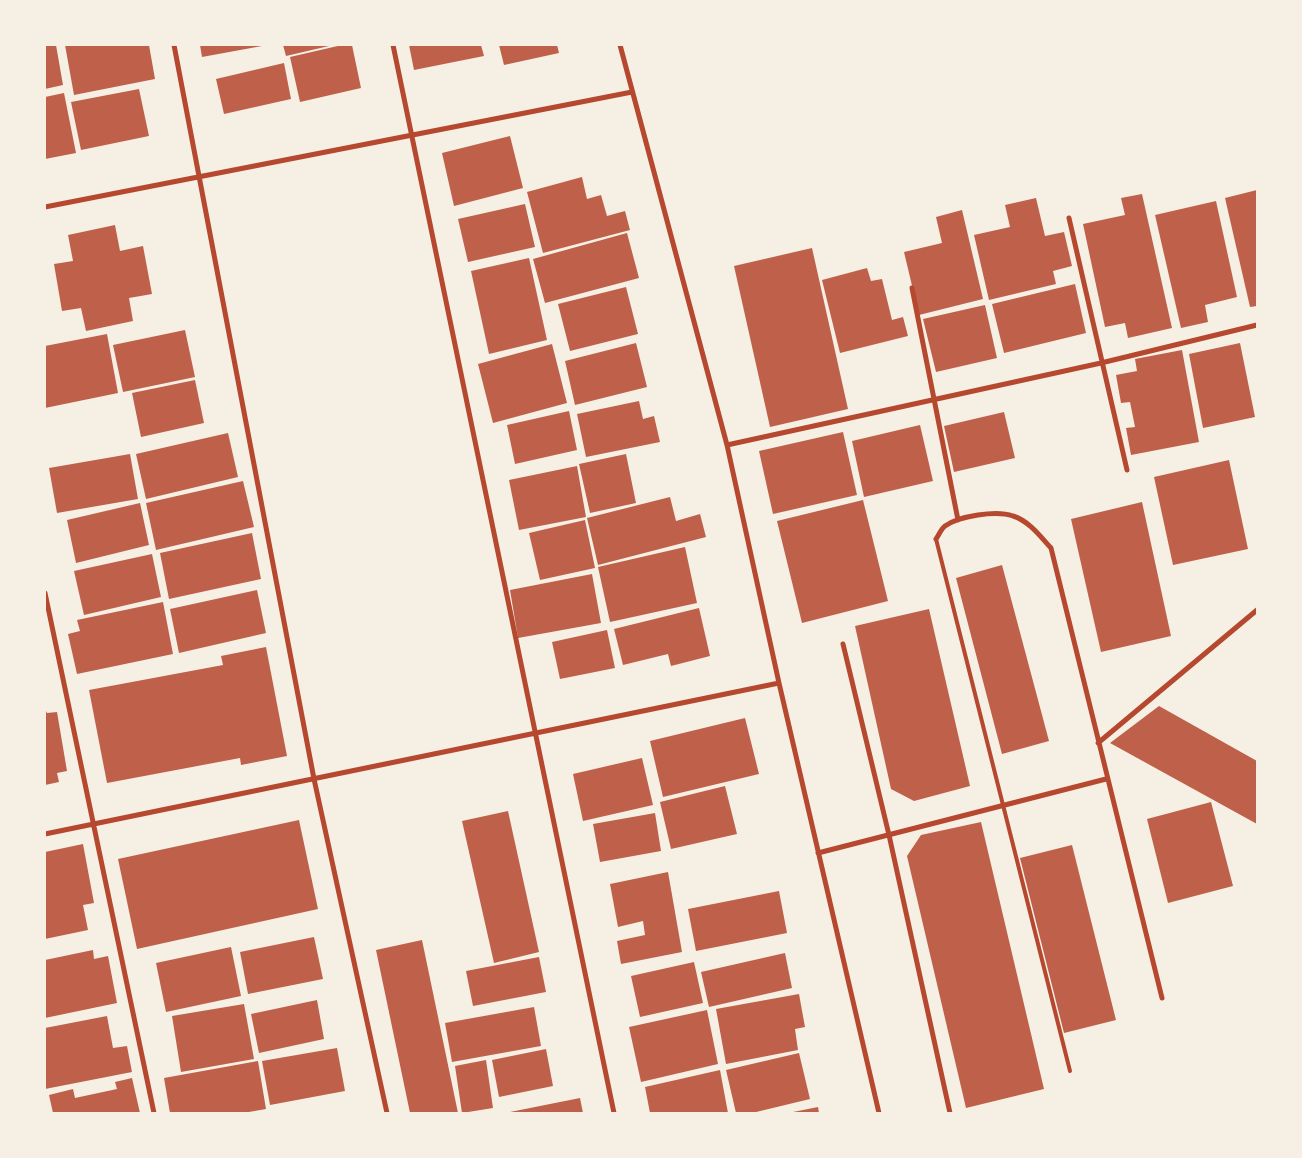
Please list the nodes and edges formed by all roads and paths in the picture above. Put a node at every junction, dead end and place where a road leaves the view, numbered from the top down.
1 (174, 45) edge
2 (393, 45) edge
3 (620, 45) edge
4 (632, 92) junction
5 (412, 135) junction
6 (200, 177) junction
7 (45, 207) edge
8 (1069, 218) dead end
9 (912, 288) dead end
10 (1257, 325) edge
11 (1101, 363) junction
12 (934, 401) junction
13 (727, 445) junction
14 (1127, 470) dead end
15 (958, 520) junction
16 (936, 539) joint
17 (45, 593) edge
18 (1257, 610) edge
19 (843, 644) dead end
20 (779, 683) junction
21 (536, 733) junction
22 (1098, 743) junction
23 (314, 779) junction
24 (1106, 779) junction
25 (1002, 806) junction
26 (92, 824) junction
27 (45, 834) edge
28 (890, 835) junction
29 (818, 853) junction
30 (1162, 998) dead end
31 (1070, 1071) dead end
32 (154, 1113) edge
33 (387, 1113) edge
34 (614, 1113) edge
35 (879, 1113) edge
36 (950, 1113) edge

1 - 6 street
2 - 5 street
3 - 4 street
4 - 5 street
4 - 13 street
5 - 6 street
5 - 21 street
6 - 7 street
6 - 23 street
8 - 11 street
9 - 12 street
10 - 11 street
11 - 12 street
11 - 14 street
12 - 13 street
12 - 15 street
13 - 20 street
15 - 16 street
15 - 22 street
16 - 25 lane
17 - 26 street
18 - 22 street
19 - 28 street
20 - 21 street
20 - 29 street
21 - 23 street
21 - 34 street
22 - 24 street
23 - 26 street
23 - 33 street
24 - 25 street
24 - 30 street
25 - 28 street
25 - 31 lane
26 - 27 street
26 - 32 street
28 - 29 street
28 - 36 street
29 - 35 street

